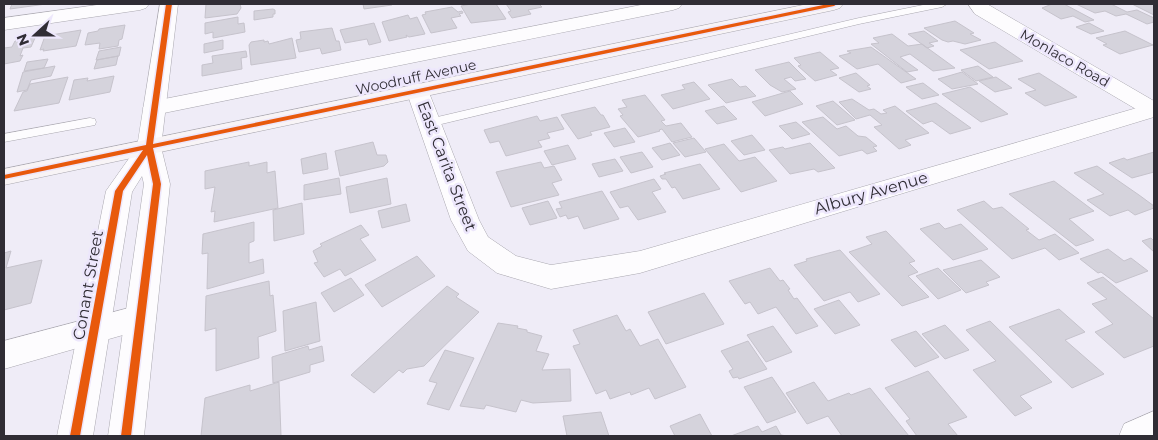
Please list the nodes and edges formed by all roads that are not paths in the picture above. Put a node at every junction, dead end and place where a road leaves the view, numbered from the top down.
1 (140, 4) edge
2 (169, 4) edge
3 (673, 4) edge
4 (834, 4) edge
5 (942, 4) edge
6 (978, 4) edge
7 (996, 4) edge
8 (4, 24) edge
9 (418, 90) junction
10 (1154, 93) edge
11 (154, 108) junction
12 (1154, 110) edge
13 (90, 122) dead end
14 (429, 123) junction
15 (4, 138) edge
16 (149, 147) junction
17 (4, 177) edge
18 (586, 272) joint
19 (140, 318) junction
20 (94, 331) junction
21 (4, 355) edge
22 (1154, 428) edge
23 (76, 436) edge
24 (126, 436) edge
25 (1137, 436) edge

1 - 8 street
2 - 11 street, Conant Street
3 - 11 street, Woodruff Avenue
4 - 9 main road, Woodruff Avenue
5 - 14 lane
6 - 12 street, Monlaco Road
7 - 10 street, Monlaco Road
9 - 14 street, East Carita Street
9 - 16 main road, Woodruff Avenue
11 - 16 street, Conant Street
12 - 18 street, Albury Avenue
13 - 15 lane
14 - 18 street, East Carita Street
16 - 17 main road, Woodruff Avenue
16 - 19 street, Conant Street
16 - 20 street, Conant Street
19 - 20 street
19 - 24 street, Conant Street
20 - 21 street
20 - 23 street, Conant Street
22 - 25 street

